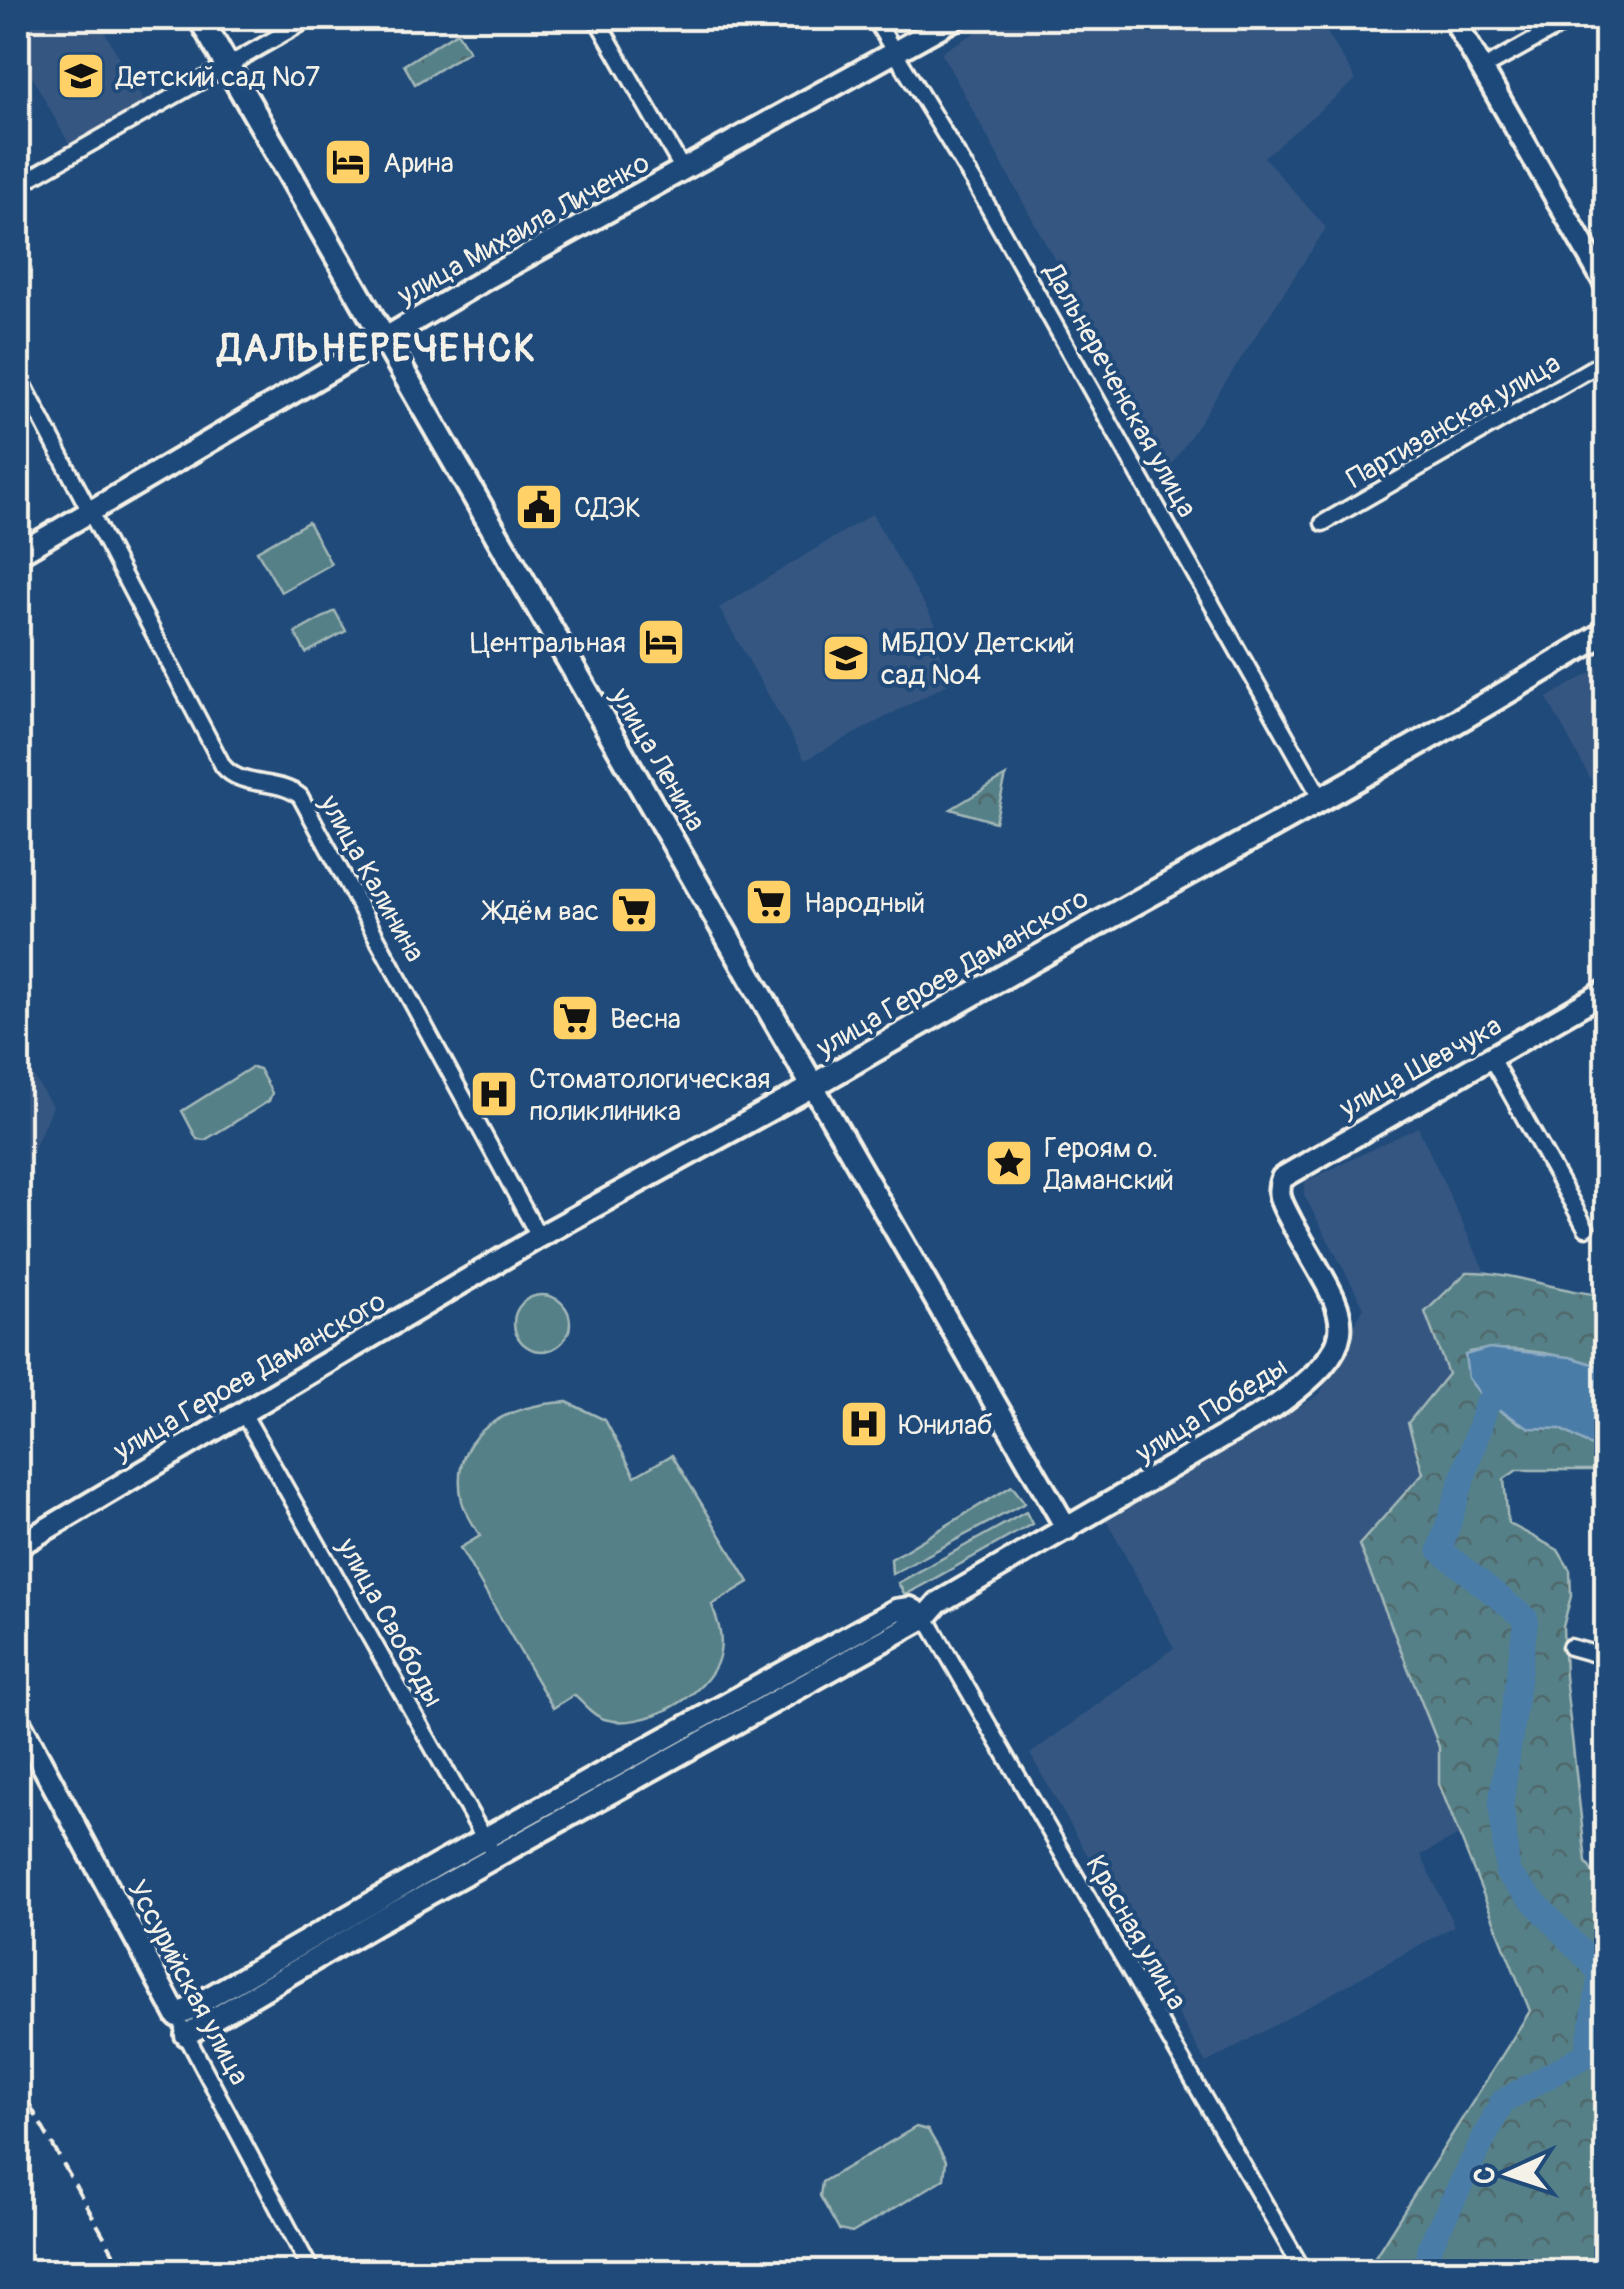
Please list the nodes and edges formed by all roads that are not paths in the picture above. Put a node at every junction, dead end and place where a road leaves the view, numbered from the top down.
1 (200, 18) edge
2 (311, 18) edge
3 (596, 18) edge
4 (874, 18) edge
5 (956, 18) edge
6 (1453, 18) edge
7 (1574, 18) edge
8 (894, 52) junction
9 (228, 66) junction
10 (1482, 68) junction
11 (683, 170) junction
12 (18, 185) edge
13 (1606, 286) edge
14 (383, 340) junction
15 (1606, 360) edge
16 (18, 374) edge
17 (93, 510) junction
18 (1324, 523) dead end
19 (18, 554) edge
20 (1606, 632) edge
21 (1318, 791) dead end
22 (1606, 991) edge
23 (1491, 1058) junction
24 (814, 1086) junction
25 (1280, 1200) joint
26 (1586, 1228) dead end
27 (539, 1237) junction
28 (243, 1413) junction
29 (1067, 1529) junction
30 (18, 1546) edge
31 (926, 1618) junction
32 (1570, 1648) dead end
33 (1606, 1657) edge
34 (18, 1719) edge
35 (490, 1848) junction
36 (181, 2026) junction
37 (312, 2272) edge
38 (1304, 2272) edge

1 - 9 main road, улица Ленина
2 - 9 street
3 - 11 street
4 - 8 street, Дальнереченская улица
5 - 8 street, улица Михаила Личенко
6 - 10 street
7 - 10 street
8 - 11 street, улица Михаила Личенко
8 - 21 street, Дальнереченская улица
9 - 12 street
9 - 14 main road, улица Ленина
10 - 13 street
11 - 14 street, улица Михаила Личенко
14 - 17 street, улица Михаила Личенко
14 - 24 main road, улица Ленина
15 - 18 street, Партизанская улица
16 - 17 street, улица Калинина
17 - 19 street, улица Михаила Личенко
17 - 27 street, улица Калинина
20 - 24 main road, улица Героев Даманского
22 - 23 street, улица Шевчука
23 - 25 street, улица Шевчука
23 - 26 street
24 - 27 street, улица Героев Даманского
24 - 29 street, улица Ленина
25 - 29 street, улица Победы
27 - 28 street, улица Героев Даманского
28 - 30 street, улица Героев Даманского
28 - 35 street, улица Свободы
29 - 31 street, улица Победы
31 - 35 street, улица Победы
31 - 38 street, Красная улица
32 - 33 street
34 - 36 street, Уссурийская улица
35 - 36 street, улица Победы
36 - 37 street, Уссурийская улица

